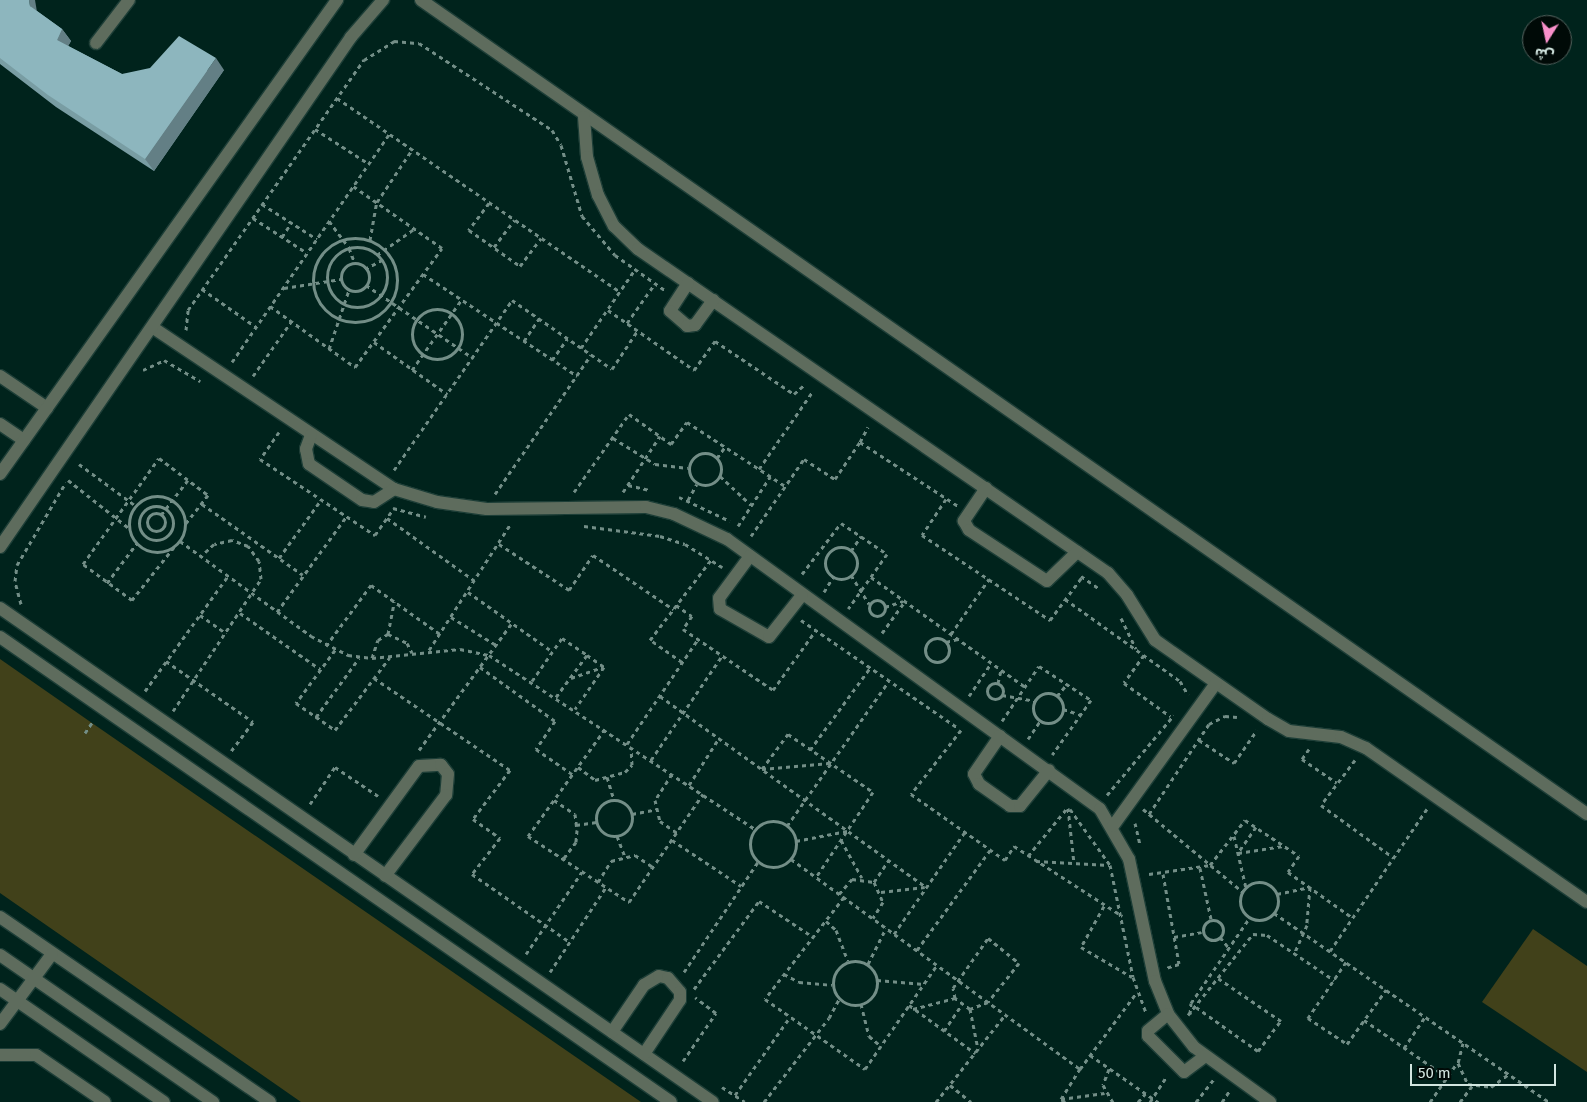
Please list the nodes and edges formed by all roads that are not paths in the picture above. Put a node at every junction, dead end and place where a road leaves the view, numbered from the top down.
1 (129, 0) edge
2 (336, 0) edge
3 (384, 0) edge
4 (421, 0) edge
5 (96, 44) dead end
6 (584, 117) junction
7 (688, 283) junction
8 (713, 300) junction
9 (152, 327) junction
10 (0, 376) edge
11 (46, 408) junction
12 (0, 424) edge
13 (311, 435) junction
14 (24, 440) junction
15 (0, 474) edge
16 (986, 488) junction
17 (394, 489) junction
18 (0, 547) edge
19 (1076, 552) junction
20 (750, 556) junction
21 (802, 595) junction
22 (0, 608) edge
23 (0, 637) edge
24 (1216, 683) junction
25 (1002, 730) junction
26 (1052, 767) junction
27 (1587, 814) edge
28 (1113, 826) junction
29 (354, 855) junction
30 (386, 876) junction
31 (1587, 902) edge
32 (0, 917) edge
33 (52, 954) junction
34 (0, 955) edge
35 (34, 979) junction
36 (0, 989) edge
37 (17, 1001) junction
38 (1168, 1014) junction
39 (0, 1024) edge
40 (612, 1032) junction
41 (644, 1054) junction
42 (0, 1055) edge
43 (1205, 1056) junction
44 (105, 1102) edge
45 (164, 1102) edge
46 (213, 1102) edge
47 (270, 1102) edge
48 (671, 1102) edge
49 (713, 1102) edge
50 (1270, 1102) edge

1 - 5 street
2 - 11 street
3 - 9 street
4 - 6 street
6 - 7 street
6 - 27 street
7 - 8 street
7 - 8 street
8 - 16 street
9 - 13 street
9 - 18 street
10 - 11 street
11 - 14 street
12 - 14 street
13 - 17 street
13 - 17 street
14 - 15 street
16 - 19 street
16 - 19 street
17 - 20 street
19 - 24 street
20 - 21 street
20 - 21 street
21 - 25 street
22 - 29 street
23 - 48 street
24 - 28 street
24 - 31 street
25 - 26 street
25 - 26 street
26 - 28 street
28 - 38 street
29 - 30 street
29 - 30 street
30 - 40 street
32 - 33 street
33 - 35 street
33 - 47 street
34 - 35 street
35 - 37 street
35 - 46 street
36 - 37 street
37 - 39 street
37 - 45 street
38 - 43 street
38 - 43 street
40 - 41 street
40 - 41 street
41 - 49 street
42 - 44 street
43 - 50 street

